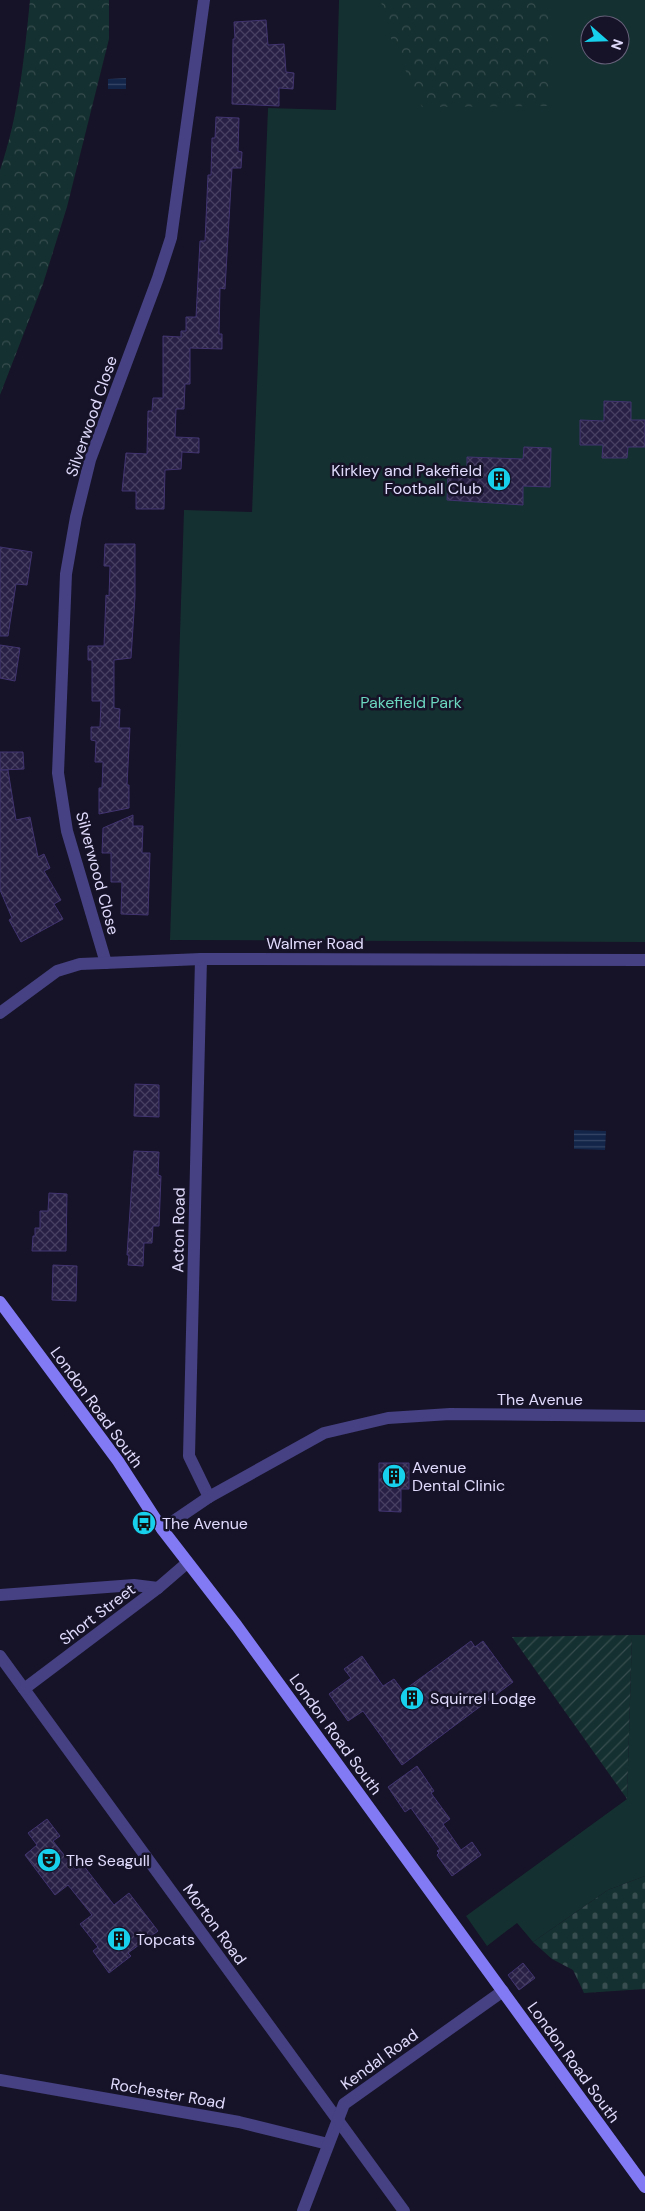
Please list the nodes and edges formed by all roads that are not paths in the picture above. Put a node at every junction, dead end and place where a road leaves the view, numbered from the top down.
1 (204, 0) edge
2 (201, 959) junction
3 (645, 960) edge
4 (106, 963) junction
5 (0, 1013) edge
6 (0, 1302) edge
7 (645, 1416) edge
8 (209, 1496) junction
9 (162, 1529) junction
10 (187, 1562) junction
11 (158, 1588) junction
12 (0, 1595) edge
13 (0, 1656) edge
14 (24, 1689) junction
15 (502, 1991) junction
16 (0, 2080) edge
17 (337, 2121) junction
18 (328, 2144) junction
19 (645, 2187) edge
20 (303, 2211) edge
21 (404, 2211) edge

1 - 4 street, Silverwood Close
2 - 3 street, Walmer Road
2 - 4 street, Walmer Road
2 - 8 street, Acton Road
4 - 5 street, Walmer Road
6 - 9 main road, London Road South
7 - 8 street, The Avenue
8 - 9 street, The Avenue
9 - 10 main road, London Road South
10 - 11 street, Short Street
10 - 15 main road, London Road South
11 - 12 street
11 - 14 street, Short Street
13 - 14 street, Morton Road
14 - 17 street, Morton Road
15 - 17 street, Kendal Road
15 - 19 main road, London Road South
16 - 18 street, Rochester Road
17 - 18 street, Kendal Road
17 - 21 street, Morton Road
18 - 20 street, Kendal Road

